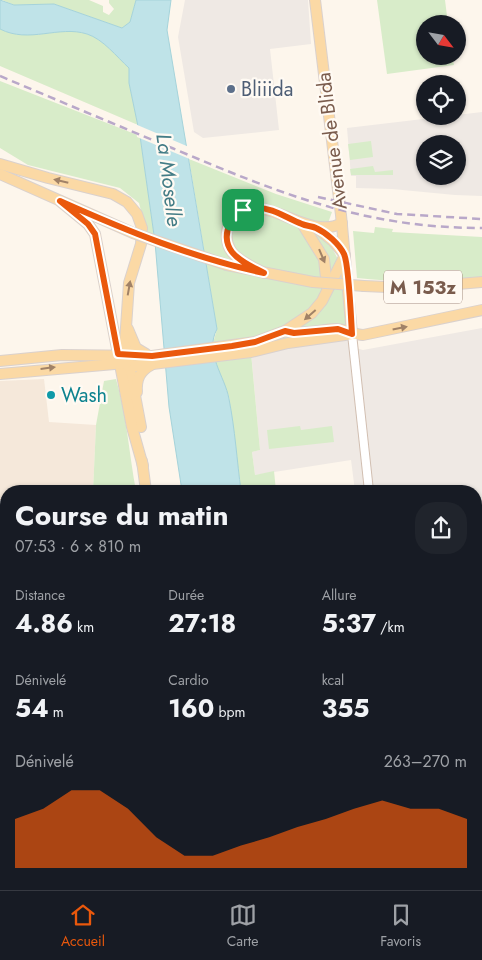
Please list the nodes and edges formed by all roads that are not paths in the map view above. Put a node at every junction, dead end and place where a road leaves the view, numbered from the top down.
1 (315, 0) edge
2 (0, 164) edge
3 (0, 174) edge
4 (60, 201) junction
5 (342, 223) junction
6 (303, 225) junction
7 (316, 228) junction
8 (345, 255) junction
9 (264, 273) junction
10 (482, 282) edge
11 (327, 291) junction
12 (482, 310) edge
13 (126, 320) junction
14 (285, 331) junction
15 (352, 334) junction
16 (232, 350) junction
17 (124, 360) junction
18 (152, 360) junction
19 (0, 361) edge
20 (0, 374) edge
21 (141, 427) junction
22 (143, 466) junction
23 (145, 485) edge
24 (368, 485) edge

1 - 5 main road, Avenue de Blida
13 -> 2 main road
3 - 4 main road
4 - 9 main road, M 153z, bridge
4 - 17 main road
5 - 7 main road
5 - 8 main road, Avenue de Blida
6 - 7 main road
6 - 9 main road
6 -> 11 main road
7 - 8 main road
8 - 11 main road
8 - 15 main road, Avenue de Blida
9 - 10 main road, M 153z, bridge
11 -> 14 main road
15 -> 12 main road
13 - 17 main road
13 - 18 main road
14 - 15 main road
14 - 16 main road
15 - 16 main road
15 - 24 street, Avenue de Blida
16 - 18 main road
17 - 18 main road
17 - 19 main road
20 -> 17 main road
17 - 21 main road
17 - 22 main road
18 - 21 main road
21 - 22 main road
22 - 23 main road

